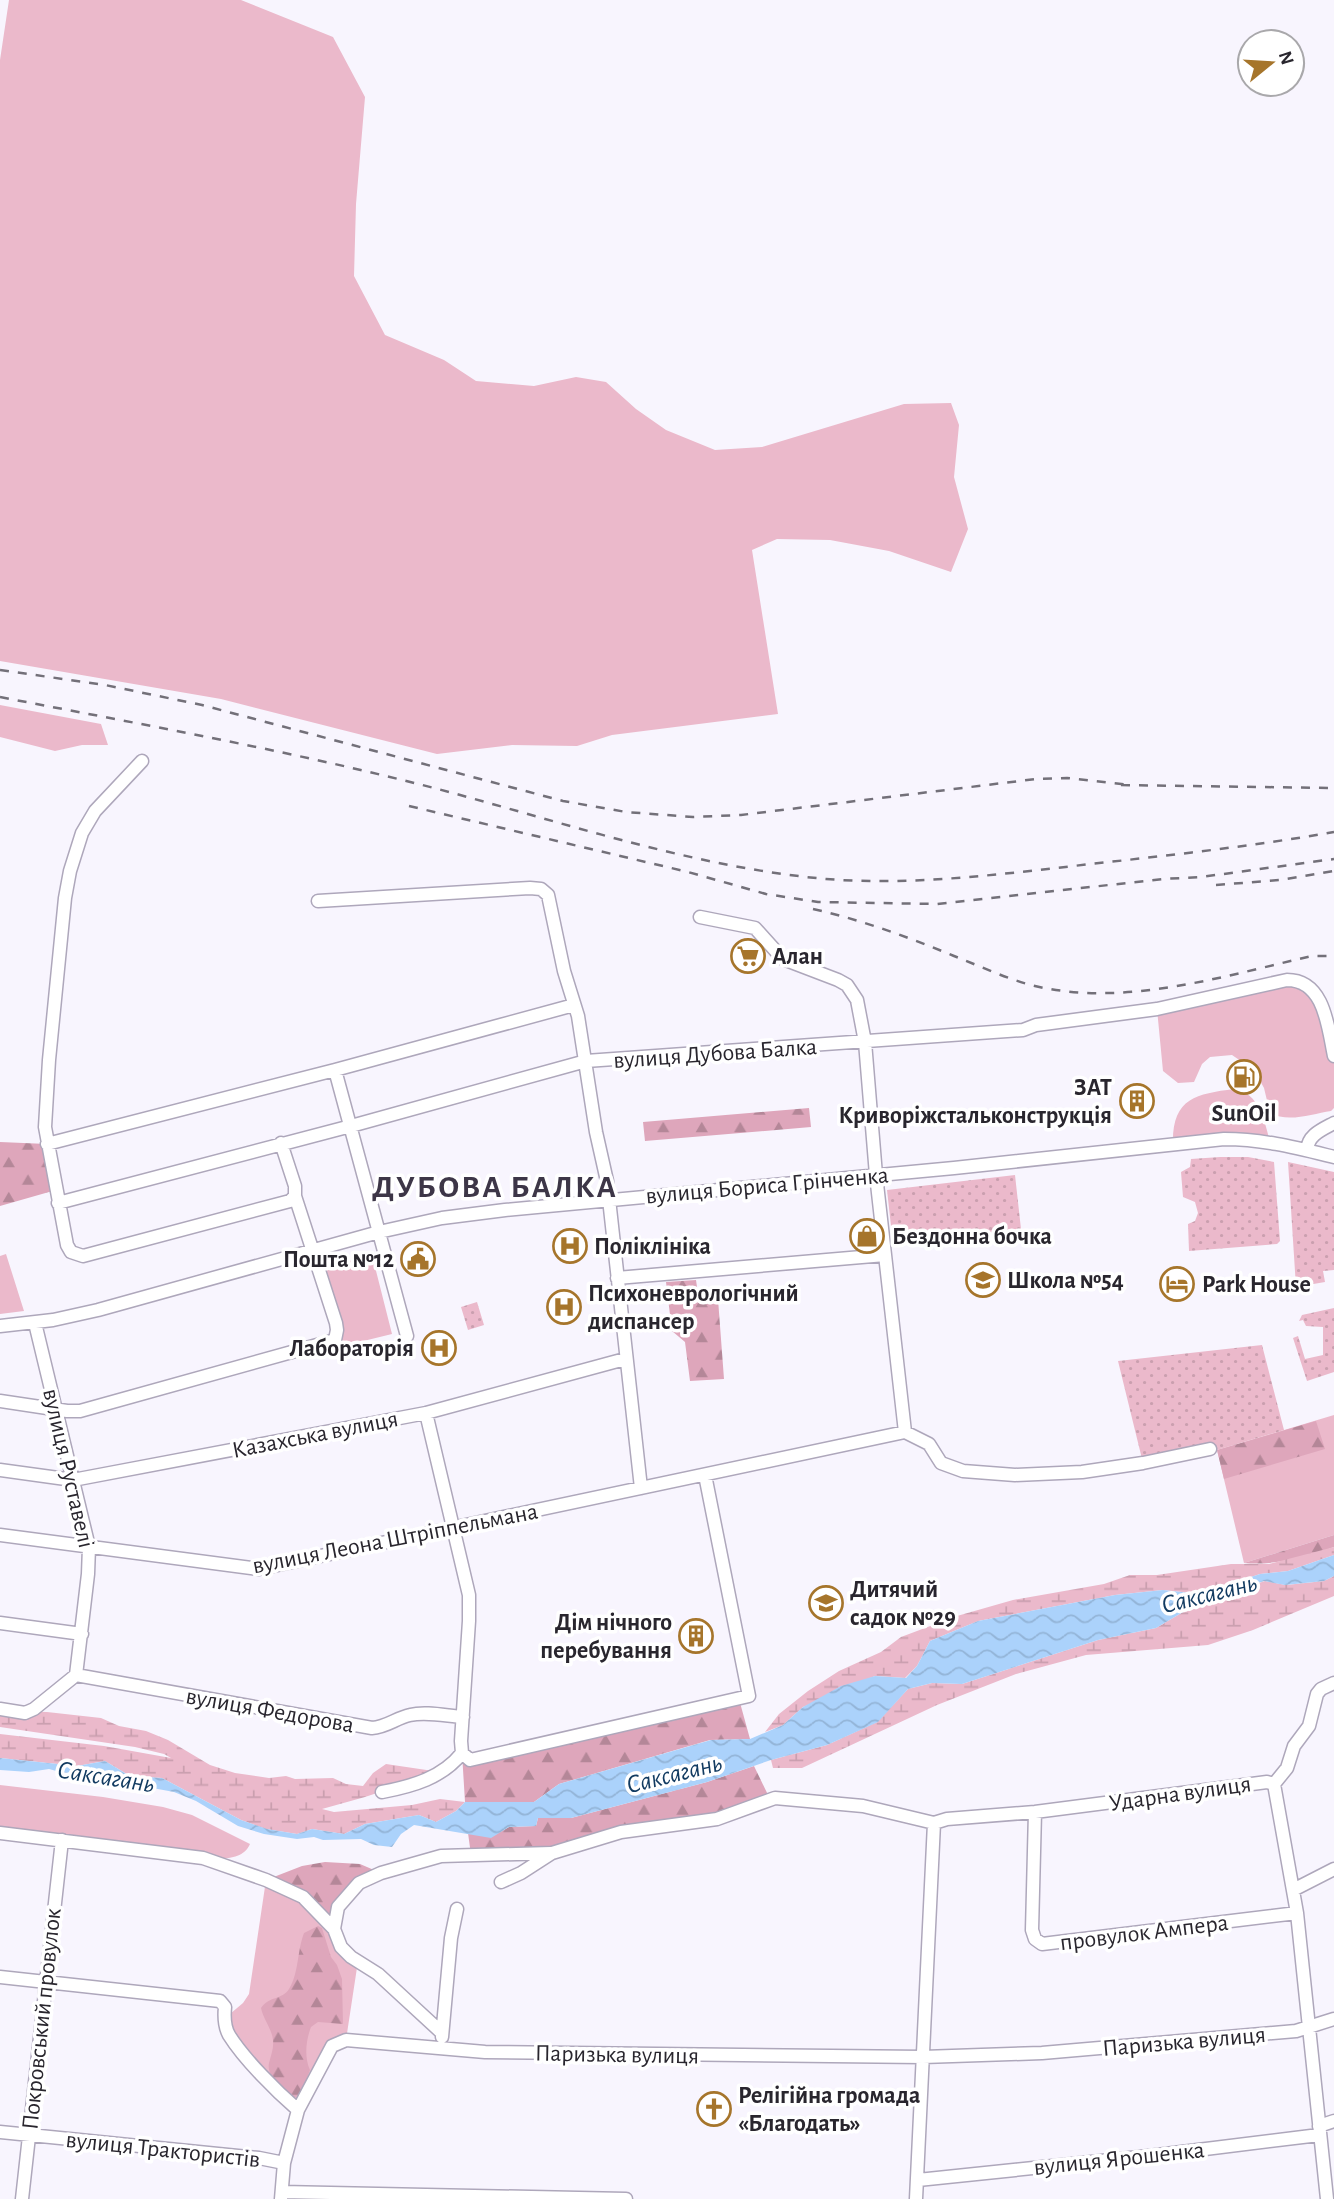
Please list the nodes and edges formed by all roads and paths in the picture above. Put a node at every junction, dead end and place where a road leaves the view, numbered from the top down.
1 (142, 761) dead end
2 (318, 901) dead end
3 (700, 917) dead end
4 (575, 1005) junction
5 (865, 1042) junction
6 (1334, 1056) edge
7 (586, 1061) junction
8 (335, 1070) junction
9 (1334, 1123) edge
10 (351, 1126) junction
11 (281, 1143) junction
12 (47, 1144) junction
13 (1307, 1150) junction
14 (1334, 1157) edge
15 (876, 1175) junction
16 (295, 1196) junction
17 (609, 1200) junction
18 (58, 1203) junction
19 (379, 1232) junction
20 (312, 1252) junction
21 (886, 1255) junction
22 (617, 1278) junction
23 (35, 1323) junction
24 (0, 1326) edge
25 (407, 1336) dead end
26 (625, 1359) junction
27 (0, 1401) edge
28 (55, 1409) junction
29 (426, 1412) junction
30 (905, 1432) junction
31 (1210, 1449) dead end
32 (0, 1470) edge
33 (705, 1475) junction
34 (73, 1480) junction
35 (640, 1488) junction
36 (454, 1528) junction
37 (0, 1535) edge
38 (89, 1547) junction
39 (0, 1623) edge
40 (82, 1634) junction
41 (76, 1675) junction
42 (1334, 1683) edge
43 (0, 1709) edge
44 (463, 1717) junction
45 (463, 1753) junction
46 (1274, 1784) junction
47 (382, 1793) dead end
48 (1035, 1812) junction
49 (934, 1823) junction
50 (0, 1833) edge
51 (62, 1840) junction
52 (552, 1853) junction
53 (1334, 1869) edge
54 (501, 1882) dead end
55 (1293, 1890) junction
56 (457, 1909) dead end
57 (1297, 1913) junction
58 (334, 1929) junction
59 (0, 1977) edge
60 (45, 1982) junction
61 (1334, 2019) edge
62 (1309, 2027) junction
63 (442, 2033) junction
64 (443, 2050) junction
65 (923, 2057) junction
66 (298, 2110) junction
67 (1334, 2121) edge
68 (1319, 2130) junction
69 (0, 2132) edge
70 (29, 2135) junction
71 (284, 2163) junction
72 (918, 2180) junction
73 (281, 2195) edge
74 (22, 2199) edge
75 (626, 2199) edge
76 (916, 2199) edge
77 (1327, 2199) edge

1 - 12 street
2 - 4 street
3 - 5 street
4 - 7 street
4 - 8 street
5 - 6 street, вулиця Дубова Балка
5 - 7 street, вулиця Дубова Балка
5 - 15 street
7 - 10 street, вулиця Дубова Балка
7 - 17 street
8 - 10 street
8 - 12 street
9 - 13 street
10 - 11 street, вулиця Дубова Балка
10 - 19 street
11 - 16 street
11 - 18 street, вулиця Дубова Балка
12 - 18 street
13 - 14 street, вулиця Бориса Грінченка
13 - 15 street, вулиця Бориса Грінченка
15 - 17 street, вулиця Бориса Грінченка
15 - 21 street
16 - 18 street
16 - 20 street
17 - 19 street, вулиця Бориса Грінченка
17 - 22 street
19 - 20 street, вулиця Бориса Грінченка
19 - 25 street
20 - 23 street, вулиця Бориса Грінченка
20 - 28 street
21 - 22 street
21 - 30 street
22 - 26 street
23 - 24 street, вулиця Бориса Грінченка
23 - 28 street, вулиця Руставелі
26 - 29 street, Казахська вулиця
26 - 35 street
27 - 28 street
28 - 34 street, вулиця Руставелі
29 - 34 street, Казахська вулиця
29 - 36 street
30 - 31 street
30 - 33 street, вулиця Леона Штріппельмана
32 - 34 street, Казахська вулиця
33 - 35 street, вулиця Леона Штріппельмана
33 - 45 street
34 - 38 street, вулиця Руставелі
35 - 36 street, вулиця Леона Штріппельмана
36 - 38 street, вулиця Леона Штріппельмана
36 - 44 street
37 - 38 street, вулиця Леона Штріппельмана
38 - 40 street, вулиця Руставелі
39 - 40 street
40 - 41 street, вулиця Руставелі
41 - 43 street
41 - 44 street, вулиця Федорова
42 - 46 street
44 - 45 street
45 - 47 street
46 - 48 street, Ударна вулиця
46 - 55 street, Ударна вулиця
48 - 49 street, Ударна вулиця
48 - 57 street, провулок Ампера
49 - 52 street, Ударна вулиця
49 - 65 street
50 - 51 street
51 - 58 street
51 - 60 street, Покровський провулок
52 - 54 street, Ударна вулиця
52 - 58 street
53 - 55 street
55 - 57 street, Ударна вулиця
56 - 63 street
57 - 62 street, Ударна вулиця
58 - 63 street
59 - 60 street
60 - 66 street
60 - 70 street, Покровський провулок
61 - 62 street, Паризька вулиця
62 - 65 street, Паризька вулиця
62 - 68 street, Ударна вулиця
63 - 64 street
64 - 65 street, Паризька вулиця
64 - 66 street, Паризька вулиця
65 - 72 street
66 - 71 street
67 - 68 street, вулиця Ярошенка
68 - 72 street, вулиця Ярошенка
68 - 77 street, Ударна вулиця
69 - 70 street, вулиця Трактористів
70 - 71 street, вулиця Трактористів
70 - 74 street, Покровський провулок
71 - 73 street
72 - 76 street
73 - 75 street

